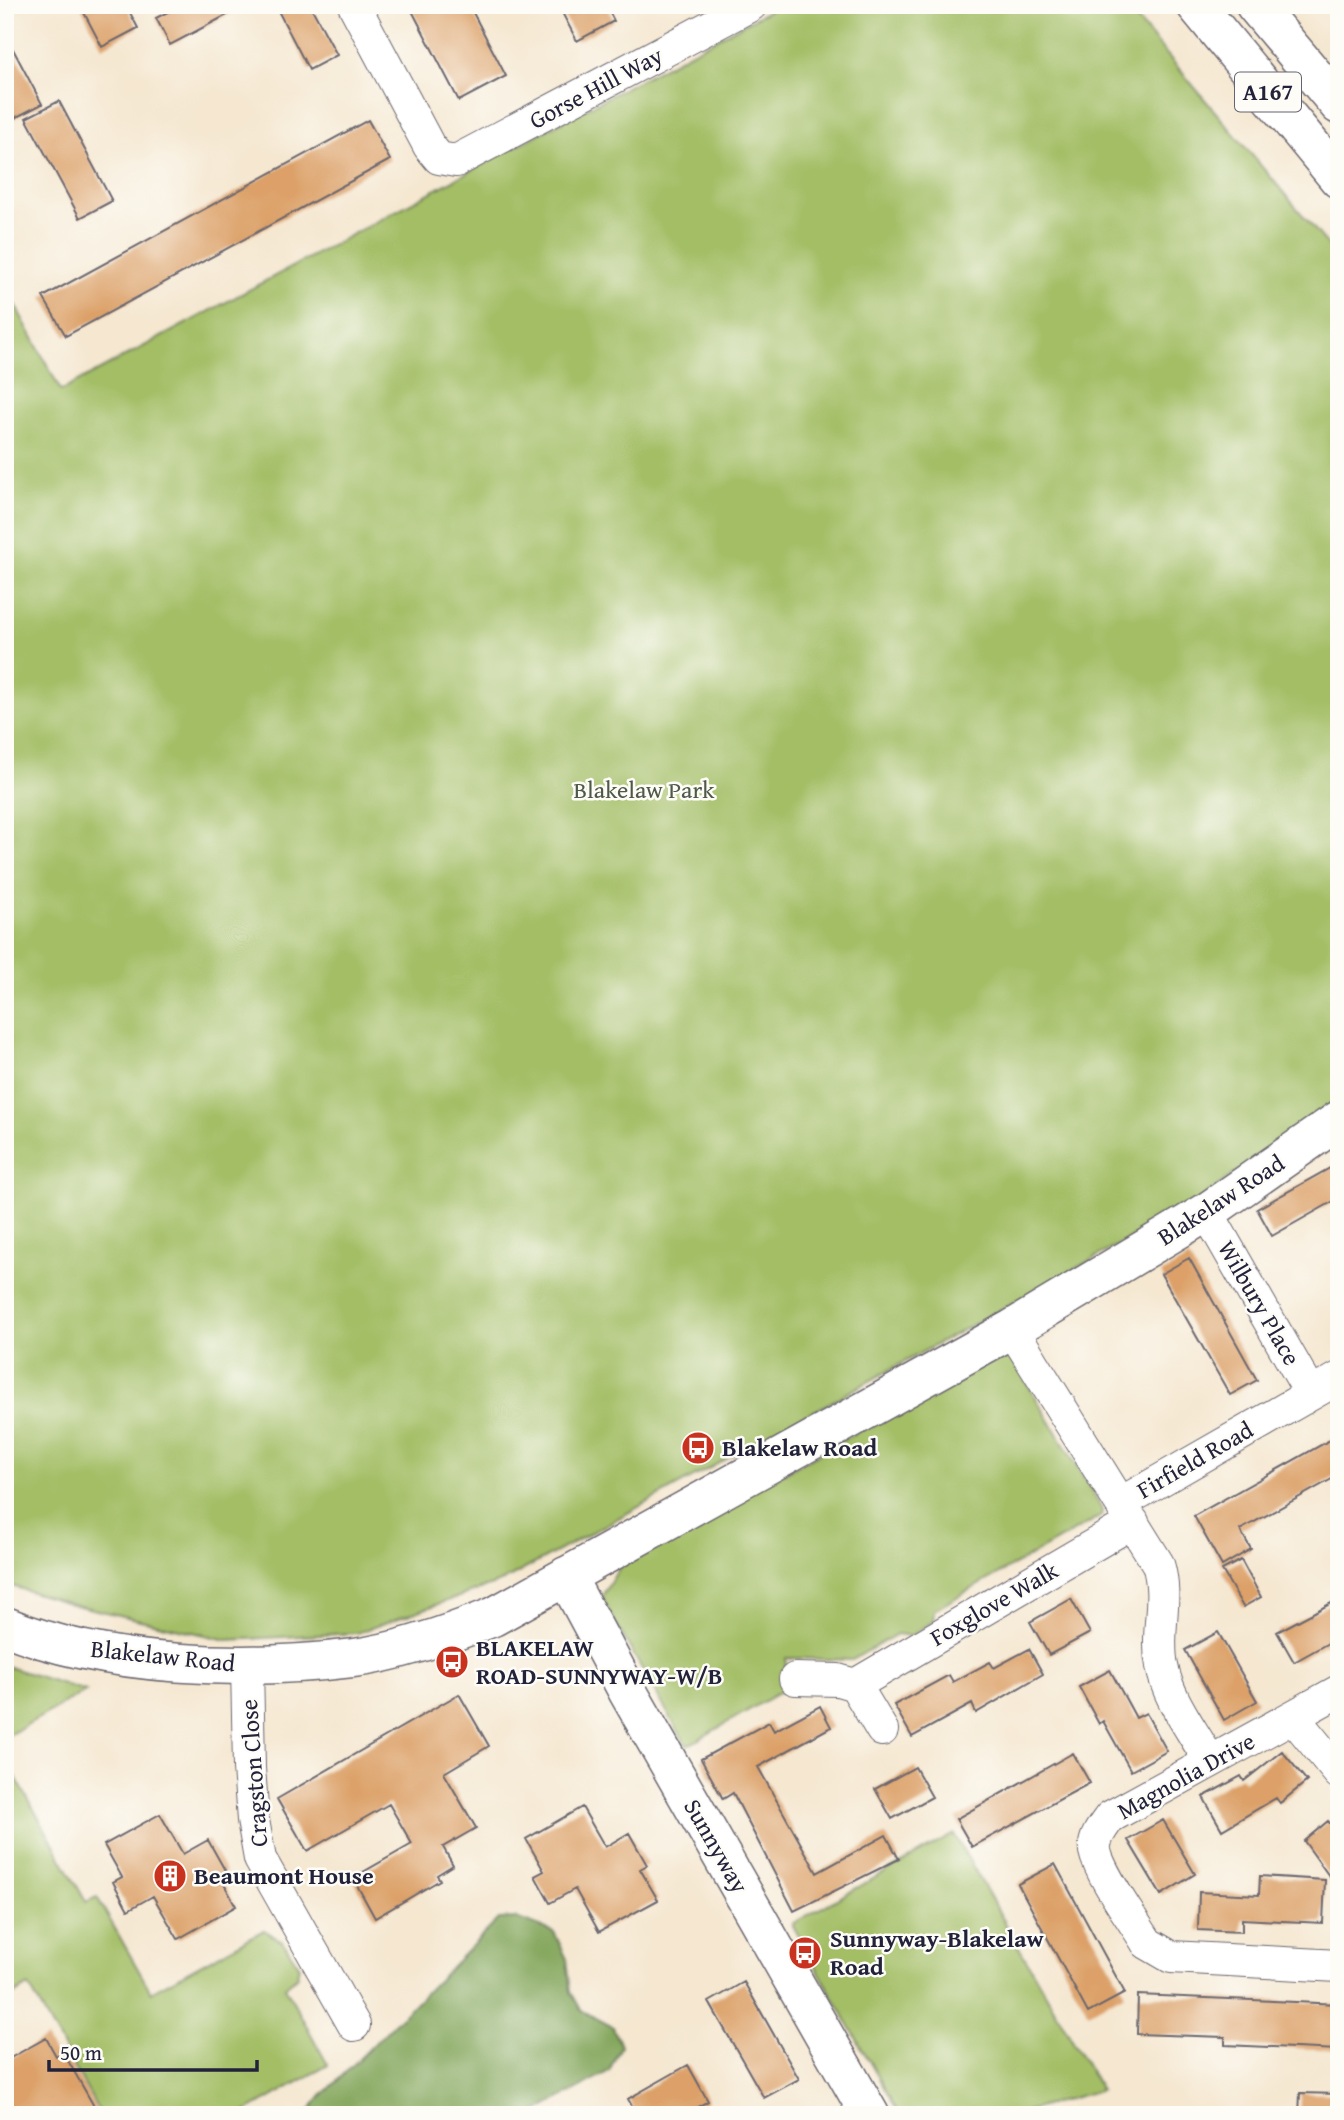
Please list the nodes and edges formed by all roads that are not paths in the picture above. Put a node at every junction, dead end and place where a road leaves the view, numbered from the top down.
1 (354, 5) edge
2 (751, 5) edge
3 (1196, 5) edge
4 (1255, 5) edge
5 (1339, 105) edge
6 (1339, 179) edge
7 (1339, 1120) edge
8 (1208, 1212) junction
9 (1012, 1329) junction
10 (1339, 1378) edge
11 (1311, 1394) junction
12 (1127, 1513) junction
13 (566, 1576) junction
14 (14, 1629) edge
15 (247, 1664) junction
16 (795, 1679) dead end
17 (855, 1685) junction
18 (1339, 1691) edge
19 (1293, 1717) junction
20 (882, 1730) dead end
21 (1210, 1762) junction
22 (1339, 1773) edge
23 (1339, 1966) edge
24 (354, 2025) dead end
25 (870, 2115) edge

1 - 2 street, Gorse Hill Way
3 - 6 main road, A167
4 - 5 main road, A167
7 - 8 main road, Blakelaw Road
8 - 9 main road, Blakelaw Road
8 - 11 street, Wilbury Place
9 - 12 street, Firfield Road
9 - 13 main road, Blakelaw Road
10 - 11 street, Firfield Road
11 - 12 street, Firfield Road
12 - 17 street, Foxglove Walk
12 - 21 street
13 - 15 main road, Blakelaw Road
13 - 25 main road, Sunnyway
14 - 15 main road, Blakelaw Road
15 - 24 street, Cragston Close
16 - 17 street
17 - 20 street
18 - 19 street, Magnolia Drive
19 - 21 street, Magnolia Drive
19 - 22 street
21 - 23 street, Magnolia Drive

